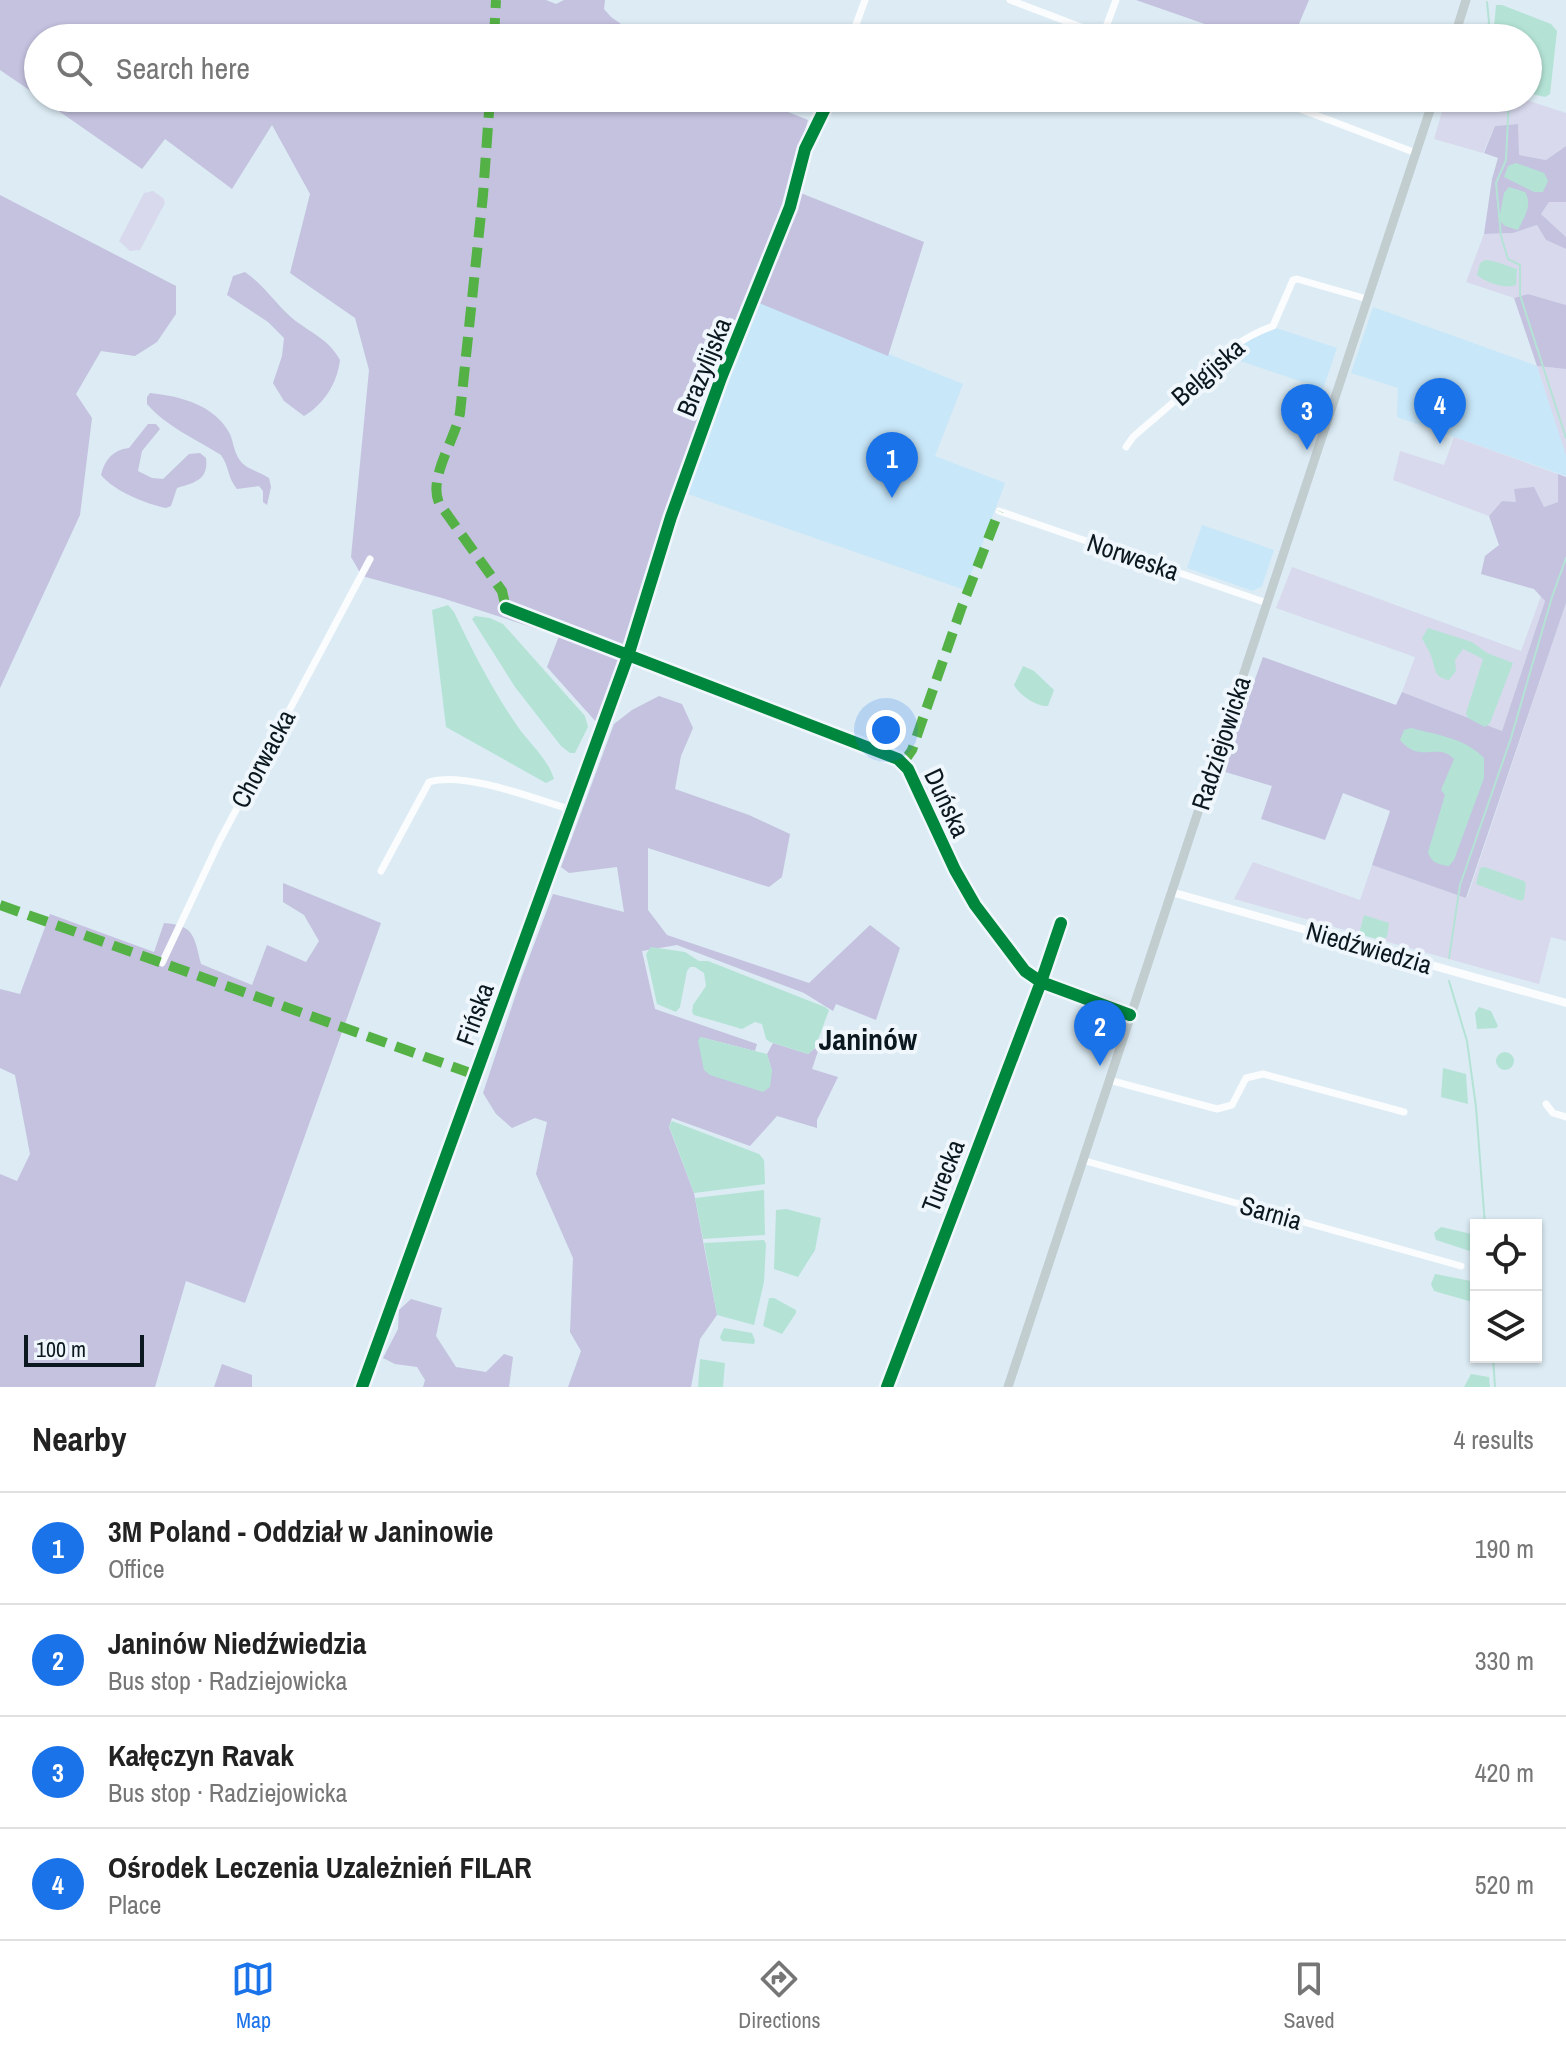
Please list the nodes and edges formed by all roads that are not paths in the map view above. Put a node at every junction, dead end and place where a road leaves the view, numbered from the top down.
1 (865, 0) edge
2 (1010, 0) edge
3 (1116, 0) edge
4 (1466, 0) edge
5 (856, 24) edge
6 (1073, 24) edge
7 (1110, 24) edge
8 (1458, 24) edge
9 (823, 112) edge
10 (1308, 112) edge
11 (1429, 112) edge
12 (1416, 153) junction
13 (1367, 299) junction
14 (1126, 447) dead end
15 (999, 511) dead end
16 (370, 559) dead end
17 (1267, 603) junction
18 (506, 608) dead end
19 (628, 656) junction
20 (572, 810) junction
21 (381, 871) dead end
22 (1171, 892) junction
23 (1061, 923) dead end
24 (162, 963) dead end
25 (1041, 982) junction
26 (1566, 1003) edge
27 (1130, 1015) junction
28 (1109, 1080) junction
29 (1546, 1104) dead end
30 (1404, 1112) dead end
31 (1566, 1117) edge
32 (1082, 1160) junction
33 (1461, 1266) dead end
34 (362, 1387) edge
35 (887, 1387) edge
36 (1008, 1387) edge

1 - 5 street
2 - 6 street
3 - 7 street
4 - 8 main road
9 - 19 street, Brazylijska
10 - 12 street
11 - 12 main road, Radziejowicka
12 - 13 main road, Radziejowicka
13 - 14 street, Belgijska
13 - 17 main road, Radziejowicka
15 - 17 street, Norweska
16 - 24 street, Chorwacka
17 - 22 main road, Radziejowicka
18 - 19 street, Duńska
19 - 20 street, Fińska
19 - 25 street, Duńska
20 - 21 street
20 - 34 street, Fińska
22 - 26 street, Niedźwiedzia
22 - 27 main road, Radziejowicka
23 - 25 street, Turecka
25 - 27 street, Duńska
25 - 35 street, Turecka
27 - 28 main road, Radziejowicka
28 - 30 street
28 - 32 main road, Radziejowicka
29 - 31 street
32 - 33 street, Sarnia
32 - 36 main road, Radziejowicka

